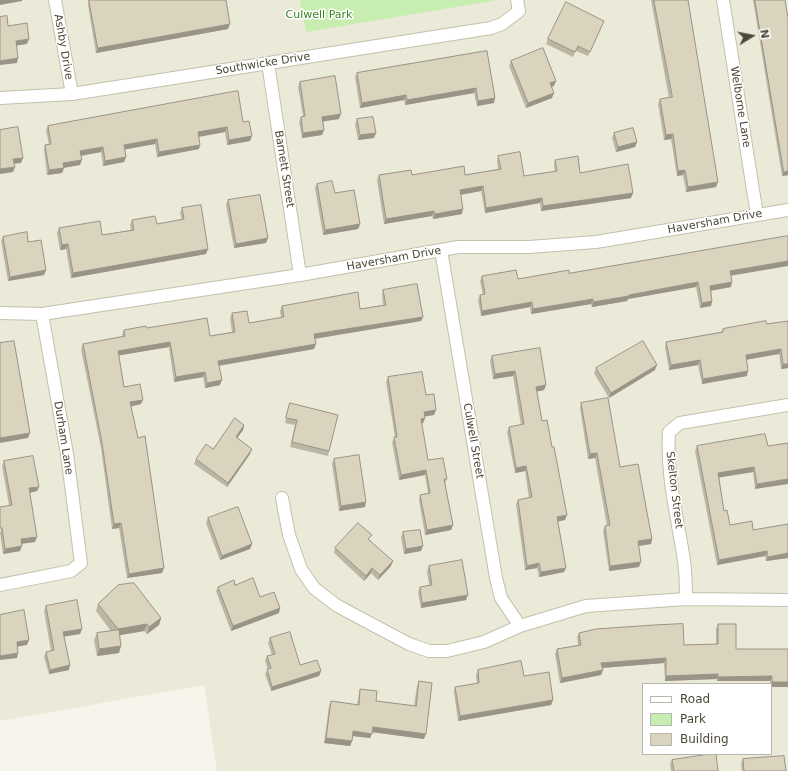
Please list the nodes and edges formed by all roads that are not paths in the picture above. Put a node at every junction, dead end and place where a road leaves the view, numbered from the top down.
1 (55, 0) edge
2 (723, 0) edge
3 (518, 5) edge
4 (268, 63) junction
5 (72, 94) junction
6 (0, 98) edge
7 (788, 210) edge
8 (757, 215) junction
9 (441, 250) junction
10 (300, 275) junction
11 (0, 313) edge
12 (42, 314) junction
13 (788, 405) edge
14 (282, 498) dead end
15 (0, 585) edge
16 (686, 599) junction
17 (788, 600) edge
18 (520, 626) junction

1 - 5 street, Ashby Drive
2 - 8 street, Welborne Lane
3 - 4 street, Southwicke Drive
4 - 5 street, Southwicke Drive
4 - 10 street, Barnett Street
5 - 6 street, Southwicke Drive
7 - 8 street, Haversham Drive
8 - 9 street, Haversham Drive
9 - 10 street, Haversham Drive
9 - 18 street, Culwell Street
10 - 12 street, Haversham Drive
11 - 12 street, Haversham Drive
12 - 15 street, Durham Lane
13 - 16 street, Skelton Street
14 - 18 street
16 - 17 street
16 - 18 street

